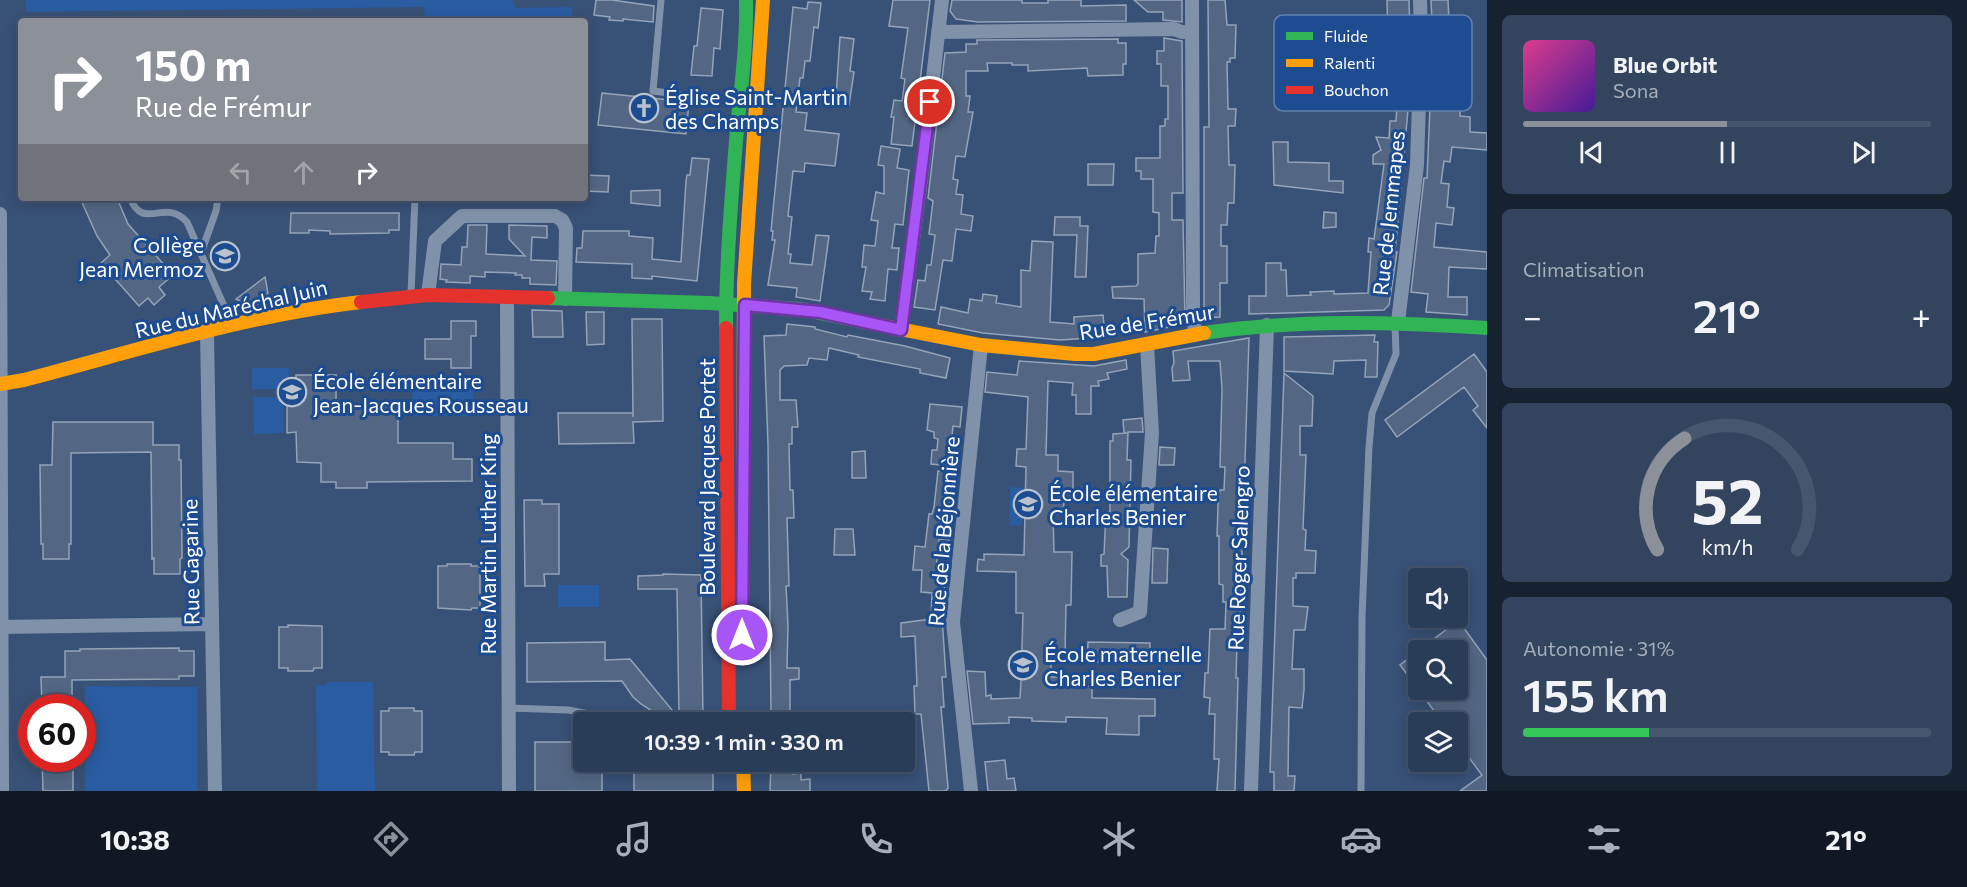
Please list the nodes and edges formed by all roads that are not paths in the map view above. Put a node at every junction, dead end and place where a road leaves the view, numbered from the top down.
1 (661, 0) edge
2 (747, 0) edge
3 (763, 0) edge
4 (942, 0) edge
5 (1192, 0) edge
6 (1420, 0) edge
7 (1420, 15) edge
8 (938, 32) junction
9 (1192, 32) junction
10 (703, 100) dead end
11 (1419, 111) edge
12 (131, 201) edge
13 (218, 201) edge
14 (415, 201) edge
15 (0, 214) edge
16 (201, 253) junction
17 (428, 295) junction
18 (411, 297) junction
19 (507, 297) junction
20 (565, 299) junction
21 (726, 304) junction
22 (745, 305) junction
23 (1396, 322) junction
24 (232, 325) junction
25 (1267, 326) junction
26 (1487, 328) edge
27 (901, 330) junction
28 (207, 333) junction
29 (1195, 334) junction
30 (1147, 344) junction
31 (981, 345) junction
32 (1, 384) edge
33 (743, 527) dead end
34 (1120, 620) dead end
35 (212, 624) junction
36 (1, 627) edge
37 (742, 644) dead end
38 (509, 708) junction
39 (578, 712) edge
40 (729, 712) edge
41 (742, 712) edge
42 (730, 772) edge
43 (743, 772) edge
44 (2, 791) edge
45 (215, 791) edge
46 (509, 791) edge
47 (730, 791) edge
48 (744, 791) edge
49 (971, 791) edge
50 (1251, 791) edge
51 (1361, 791) edge

1 - 10 lane
2 - 21 street, Boulevard Jacques Portet
3 - 22 street, Boulevard Jacques Portet
4 - 8 street
5 - 9 street
6 - 7 street, Rue de Jemmapes
8 - 9 street
8 - 27 street
9 - 29 street
11 - 23 street, Rue de Jemmapes
12 - 16 lane
13 - 16 lane
14 - 18 lane
15 - 32 street
16 - 24 lane
17 - 18 street, Rue du Maréchal Juin
17 - 19 street, Rue du Maréchal Juin
17 - 20 street
18 - 24 street, Rue du Maréchal Juin
19 - 20 street, Rue du Maréchal Juin
19 - 38 street, Rue Martin Luther King
20 - 21 street, Rue du Maréchal Juin
21 - 22 street, Rue du Maréchal Juin
21 - 40 street, Boulevard Jacques Portet
22 - 27 street, Rue de Frémur
22 - 33 street, Boulevard Jacques Portet
23 - 25 street, Rue de Frémur
23 - 26 street, Rue de Frémur
23 - 51 lane
24 - 28 street, Rue du Maréchal Juin
25 - 29 street, Rue de Frémur
25 - 50 street, Rue Roger Salengro
27 - 31 street, Rue de Frémur
28 - 32 street, Rue du Maréchal Juin
28 - 35 street, Rue Gagarine
29 - 30 street, Rue de Frémur
30 - 31 street, Rue de Frémur
30 - 34 street
31 - 49 street, Rue de la Béjonnière
32 - 36 street
35 - 36 street
35 - 45 street, Rue Gagarine
36 - 44 street
37 - 41 street
38 - 39 lane
38 - 46 street, Rue Martin Luther King
42 - 47 street
43 - 48 street

